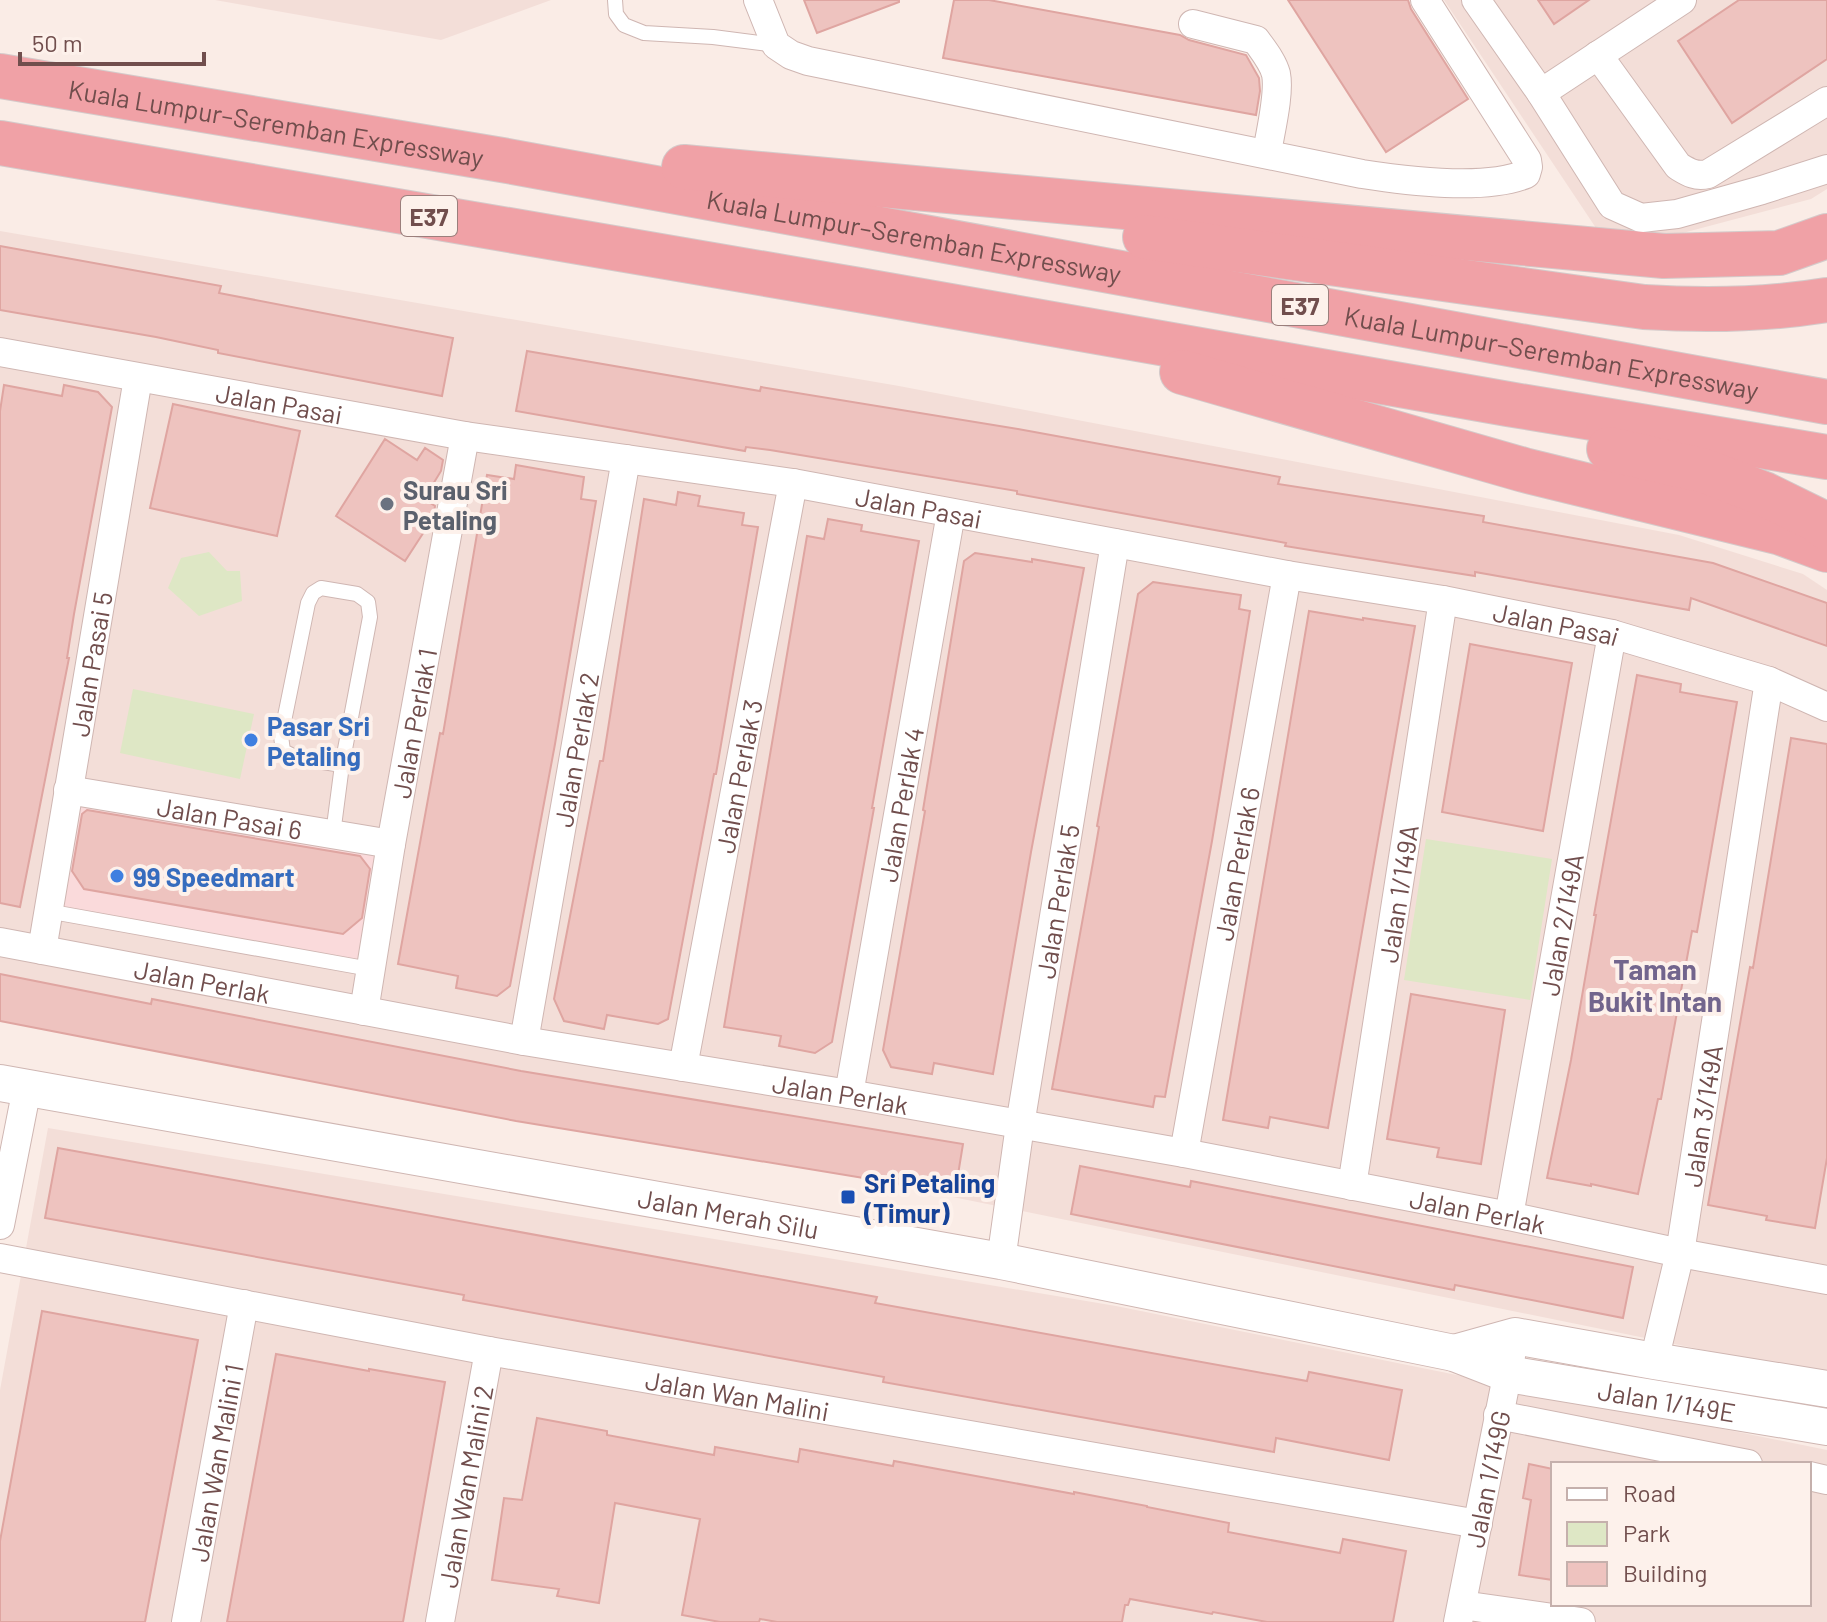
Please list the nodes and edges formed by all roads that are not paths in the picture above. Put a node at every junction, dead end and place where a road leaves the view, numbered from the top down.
1 (615, 0) edge
2 (758, 0) edge
3 (1425, 0) edge
4 (1476, 0) edge
5 (1682, 0) edge
6 (1193, 24) dead end
7 (776, 45) junction
8 (1598, 55) junction
9 (0, 76) edge
10 (1541, 93) junction
11 (1827, 101) edge
12 (0, 143) edge
13 (1267, 153) junction
14 (502, 160) junction
15 (1827, 169) edge
16 (772, 208) junction
17 (1827, 236) edge
18 (1827, 300) edge
19 (948, 306) junction
20 (0, 352) edge
21 (138, 378) junction
22 (1827, 402) edge
23 (1508, 404) junction
24 (465, 436) junction
25 (1827, 457) edge
26 (626, 459) junction
27 (793, 483) junction
28 (951, 513) junction
29 (1827, 528) edge
30 (1115, 543) junction
31 (1827, 550) edge
32 (1287, 575) junction
33 (1443, 600) junction
34 (1612, 634) junction
35 (1769, 681) junction
36 (1827, 707) edge
37 (342, 765) junction
38 (68, 790) junction
39 (333, 834) junction
40 (391, 844) junction
41 (47, 911) junction
42 (0, 942) edge
43 (42, 950) junction
44 (370, 969) junction
45 (364, 1011) junction
46 (524, 1041) junction
47 (683, 1067) junction
48 (13, 1086) edge
49 (849, 1094) junction
50 (1020, 1125) junction
51 (1184, 1153) junction
52 (1352, 1186) junction
53 (1509, 1216) junction
54 (0, 1225) edge
55 (1680, 1253) junction
56 (0, 1258) edge
57 (1001, 1261) junction
58 (1827, 1280) edge
59 (244, 1304) junction
60 (1515, 1336) junction
61 (489, 1351) junction
62 (1454, 1353) junction
63 (1654, 1361) junction
64 (1508, 1374) junction
65 (1827, 1389) edge
66 (1498, 1415) junction
67 (1827, 1427) edge
68 (1738, 1462) edge
69 (1478, 1524) junction
70 (1460, 1613) edge
71 (186, 1622) edge
72 (440, 1622) edge
73 (1581, 1622) edge

1 - 7 lane
2 - 7 street
3 - 13 street
4 - 10 street
5 - 8 street
6 - 13 street
7 - 13 street
8 - 10 street
8 - 11 street
9 - 14 highway, Kuala Lumpur–Seremban Expressway / E37
10 - 15 street
12 - 19 highway, E37
14 - 16 highway, Kuala Lumpur–Seremban Expressway / E37
14 - 17 highway
16 - 18 highway
16 - 22 highway, Kuala Lumpur–Seremban Expressway / E37
19 - 23 highway, E37
19 - 31 highway
20 - 21 street, Jalan Pasai
21 - 24 street, Jalan Pasai
21 - 38 street, Jalan Pasai 5
23 - 25 highway, E37
23 - 29 highway
24 - 26 street, Jalan Pasai
24 - 40 street, Jalan Perlak 1
26 - 27 street, Jalan Pasai
26 - 46 street, Jalan Perlak 2
27 - 28 street, Jalan Pasai
27 - 47 street, Jalan Perlak 3
28 - 30 street, Jalan Pasai
28 - 49 street, Jalan Perlak 4
30 - 32 street, Jalan Pasai
30 - 50 street, Jalan Perlak 5
32 - 33 street, Jalan Pasai
32 - 51 street, Jalan Perlak 6
33 - 34 street, Jalan Pasai
33 - 52 street, Jalan 1/149A
34 - 35 street, Jalan Pasai
34 - 53 street, Jalan 2/149A
35 - 36 street, Jalan Pasai
35 - 55 street, Jalan 3/149A
37 - 37 lane
37 - 39 lane
38 - 39 street, Jalan Pasai 6
38 - 41 street, Jalan Pasai 5
39 - 40 street, Jalan Pasai 6
40 - 44 street, Jalan Perlak 1
41 - 43 street, Jalan Pasai 5
41 - 44 lane
42 - 43 street, Jalan Perlak
43 - 45 street, Jalan Perlak
44 - 45 street, Jalan Perlak 1
45 - 46 street, Jalan Perlak
46 - 47 street, Jalan Perlak
47 - 49 street, Jalan Perlak
48 - 54 street
48 - 57 street, Jalan Merah Silu
49 - 50 street, Jalan Perlak
50 - 51 street, Jalan Perlak
50 - 57 street, Jalan Perlak 5
51 - 52 street, Jalan Perlak
52 - 53 street, Jalan Perlak
53 - 55 street, Jalan Perlak
55 - 58 street, Jalan Perlak
55 - 63 street, Jalan 3/149A
56 - 59 street, Jalan Wan Malini
57 - 62 street, Jalan Merah Silu
59 - 61 street, Jalan Wan Malini
59 - 71 street, Jalan Wan Malini 1
60 - 62 street, Jalan Merah Silu
60 - 63 street, Jalan 1/149E
60 - 64 street, Jalan 1/149G
61 - 69 street, Jalan Wan Malini
61 - 72 street, Jalan Wan Malini 2
62 - 64 street, Jalan Merah Silu
63 - 65 street, Jalan 1/149E
64 - 66 street, Jalan 1/149G
64 - 67 street, Jalan 1/149E
66 - 68 street
66 - 69 street, Jalan 1/149G
69 - 70 street, Jalan 1/149G
70 - 73 street

